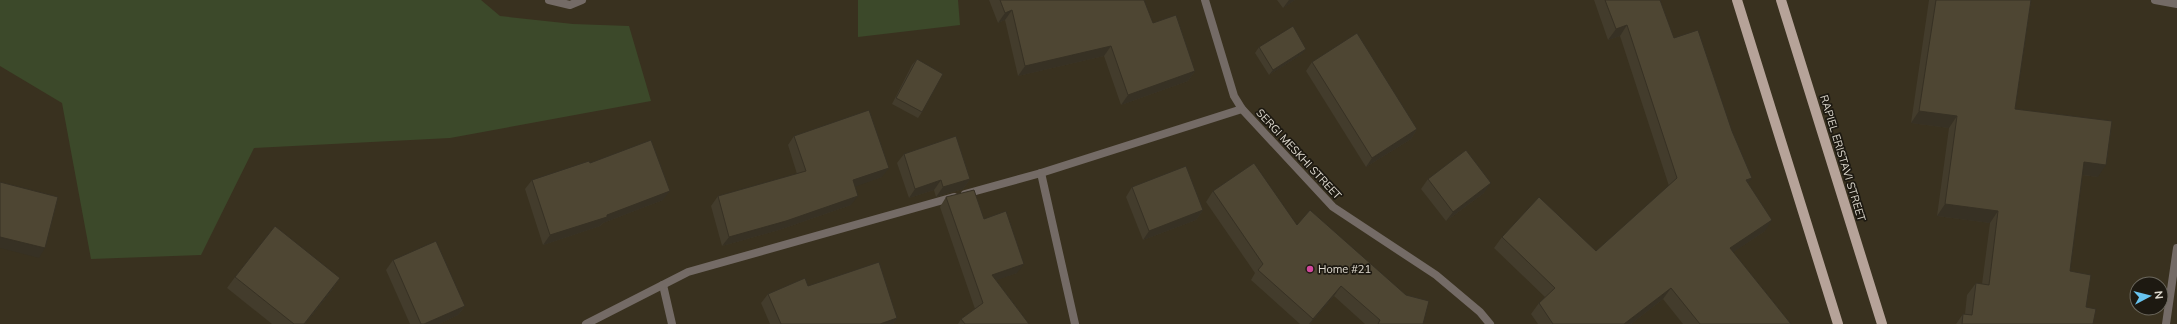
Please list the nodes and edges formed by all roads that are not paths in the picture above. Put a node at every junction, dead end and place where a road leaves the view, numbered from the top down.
1 (549, 0) edge
2 (582, 0) edge
3 (1205, 0) edge
4 (1738, 0) edge
5 (1781, 0) edge
6 (2155, 0) edge
7 (2177, 4) edge
8 (1242, 109) junction
9 (1041, 173) junction
10 (2177, 248) edge
11 (664, 285) junction
12 (586, 324) edge
13 (672, 324) edge
14 (1075, 324) edge
15 (1490, 324) edge
16 (1838, 324) edge
17 (1882, 324) edge
18 (2166, 324) edge

1 - 2 street
3 - 8 street, SERGI MESKHI STREET
4 - 16 main road
5 - 17 main road, RAPIEL ERISTAVI STREET
6 - 7 street
8 - 9 street
8 - 15 street, SERGI MESKHI STREET
9 - 11 street
9 - 14 street
10 - 18 street
11 - 12 street
11 - 13 street

